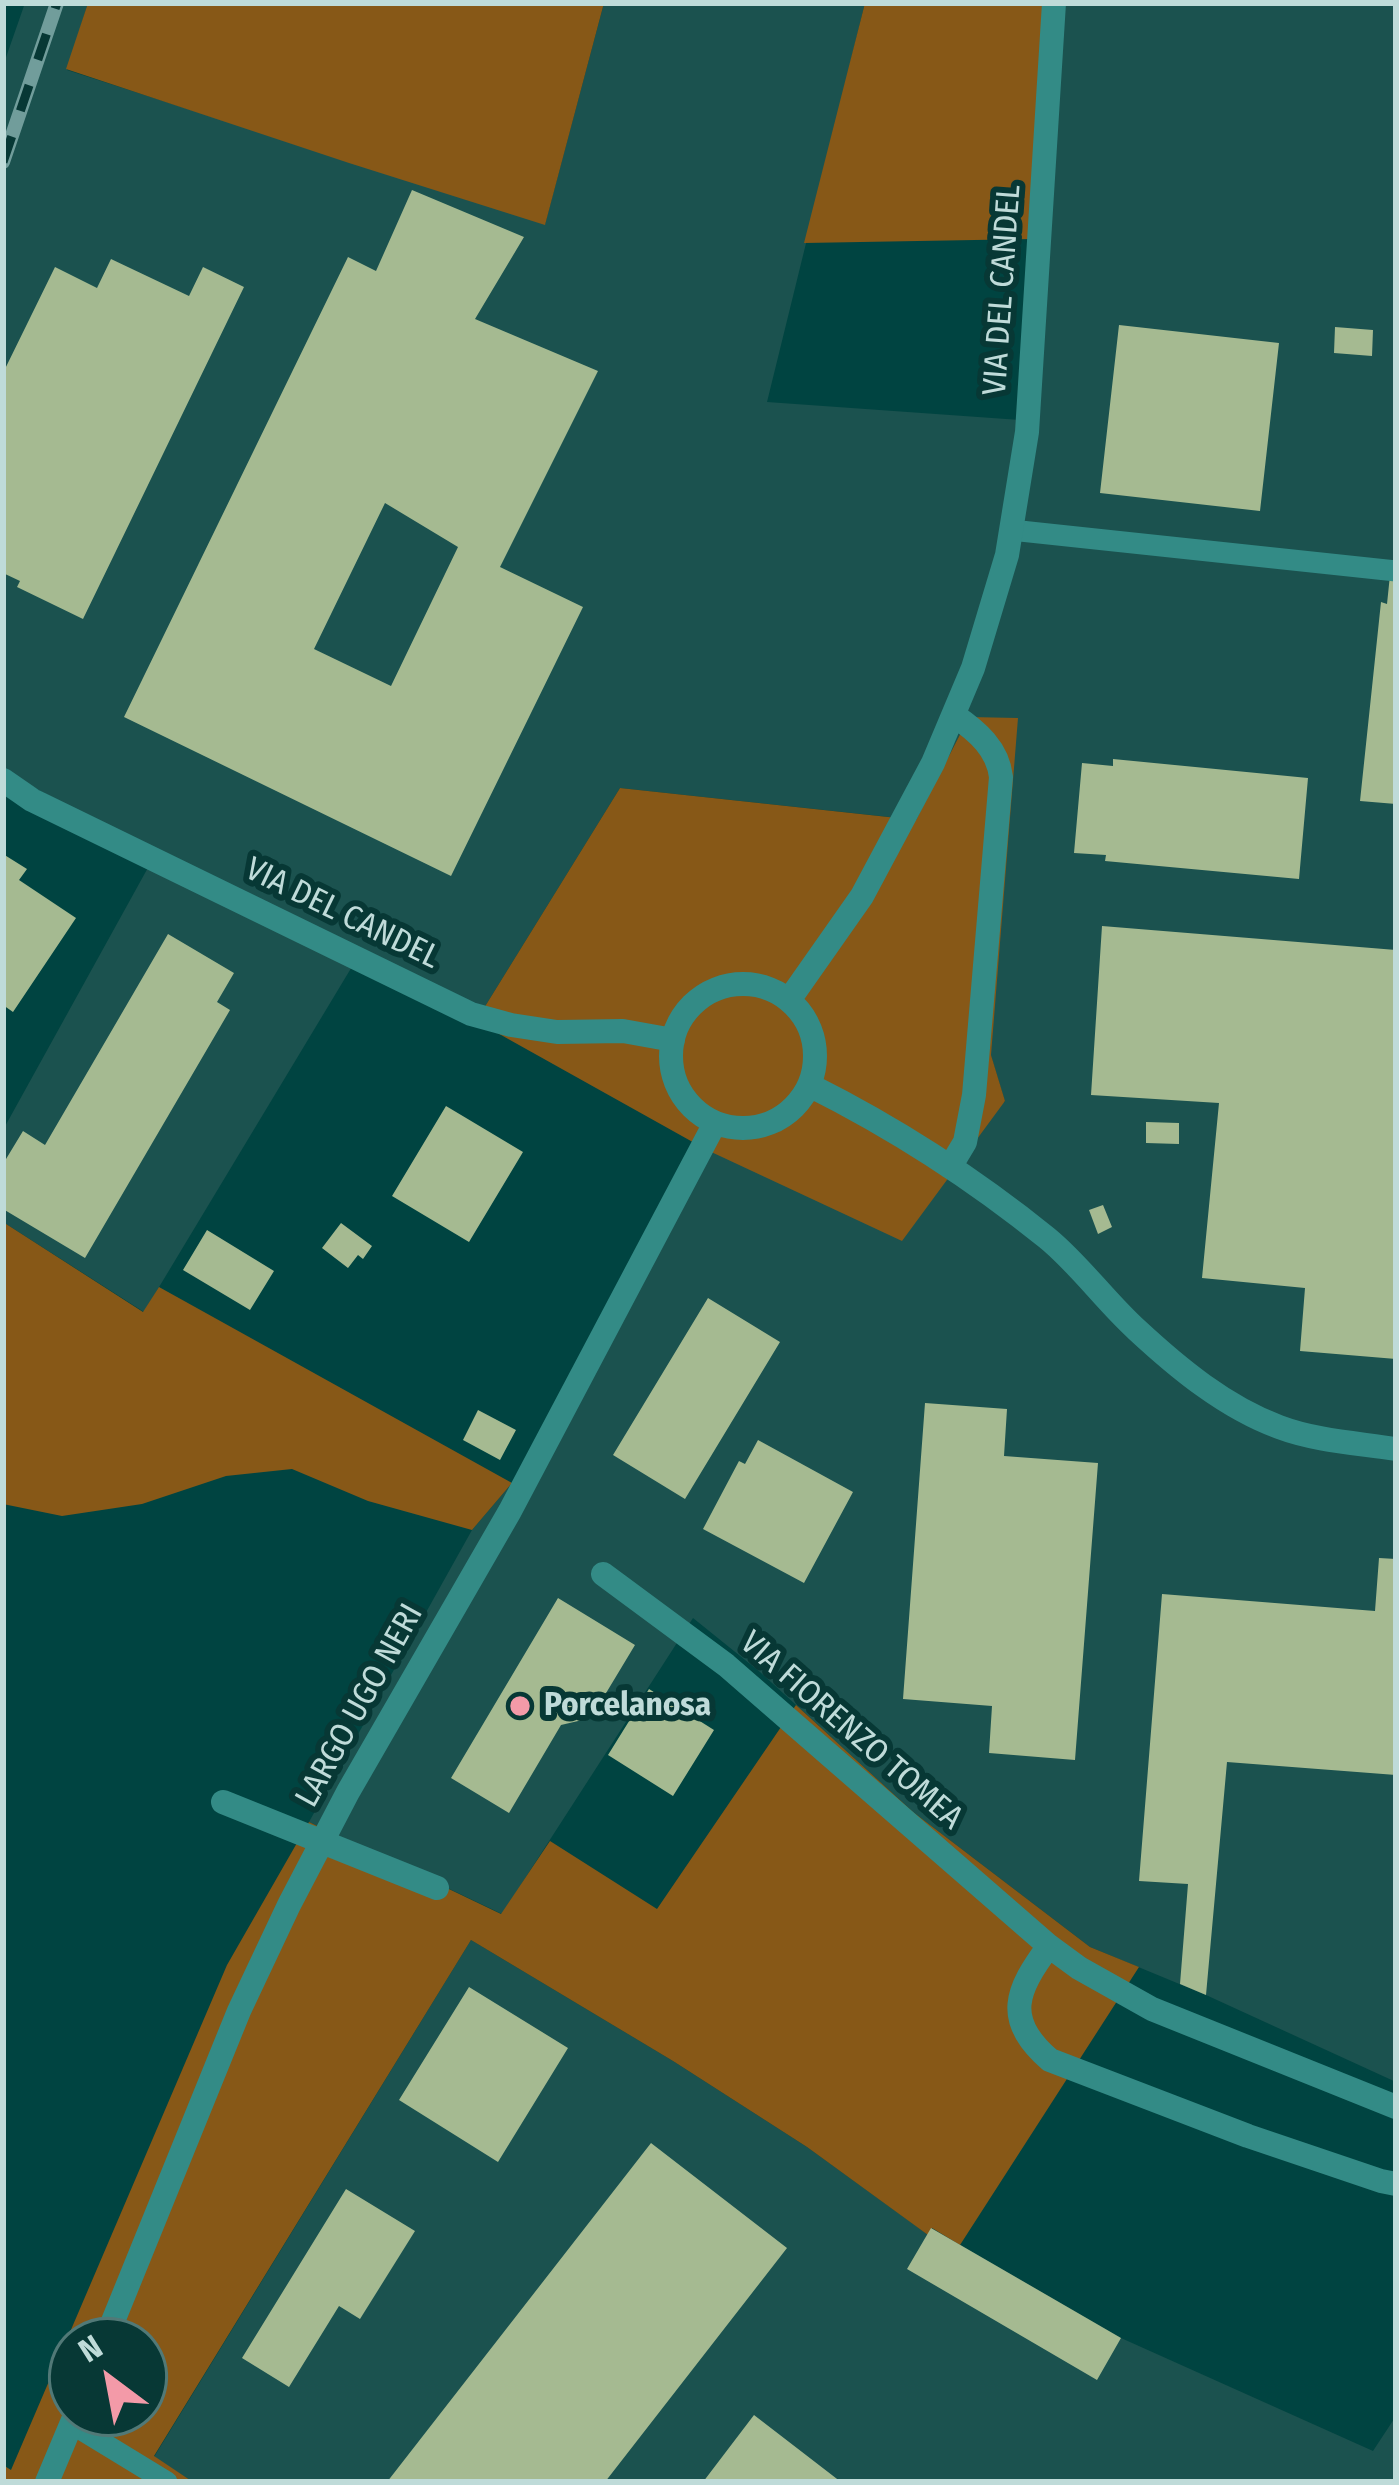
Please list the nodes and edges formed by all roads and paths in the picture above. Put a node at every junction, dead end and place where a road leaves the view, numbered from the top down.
1 (1054, 3) edge
2 (1011, 530) junction
3 (1396, 572) edge
4 (955, 716) junction
5 (3, 780) edge
6 (789, 1000) junction
7 (673, 1040) junction
8 (809, 1085) junction
9 (715, 1123) junction
10 (950, 1167) junction
11 (1396, 1449) edge
12 (603, 1574) dead end
13 (223, 1802) dead end
14 (322, 1840) junction
15 (437, 1888) dead end
16 (1049, 1946) junction
17 (1396, 2107) edge
18 (1396, 2184) edge
19 (115, 2317) edge
20 (66, 2437) edge
21 (102, 2437) edge
22 (46, 2482) edge
23 (167, 2482) edge

1 - 2 street, VIA DEL CANDEL
2 - 3 lane
2 - 4 street, VIA DEL CANDEL
4 - 6 street, VIA DEL CANDEL
4 - 10 street
5 - 7 street, VIA DEL CANDEL
6 - 7 street
6 - 8 street
7 - 9 street
8 - 9 street
8 - 10 street
9 - 14 street, LARGO UGO NERI
10 - 11 street
12 - 16 street, VIA FIORENZO TOMEA
13 - 14 street
14 - 15 street
14 - 19 street, LARGO UGO NERI
16 - 17 street, VIA FIORENZO TOMEA
16 - 18 street
20 - 22 street
21 - 23 lane

